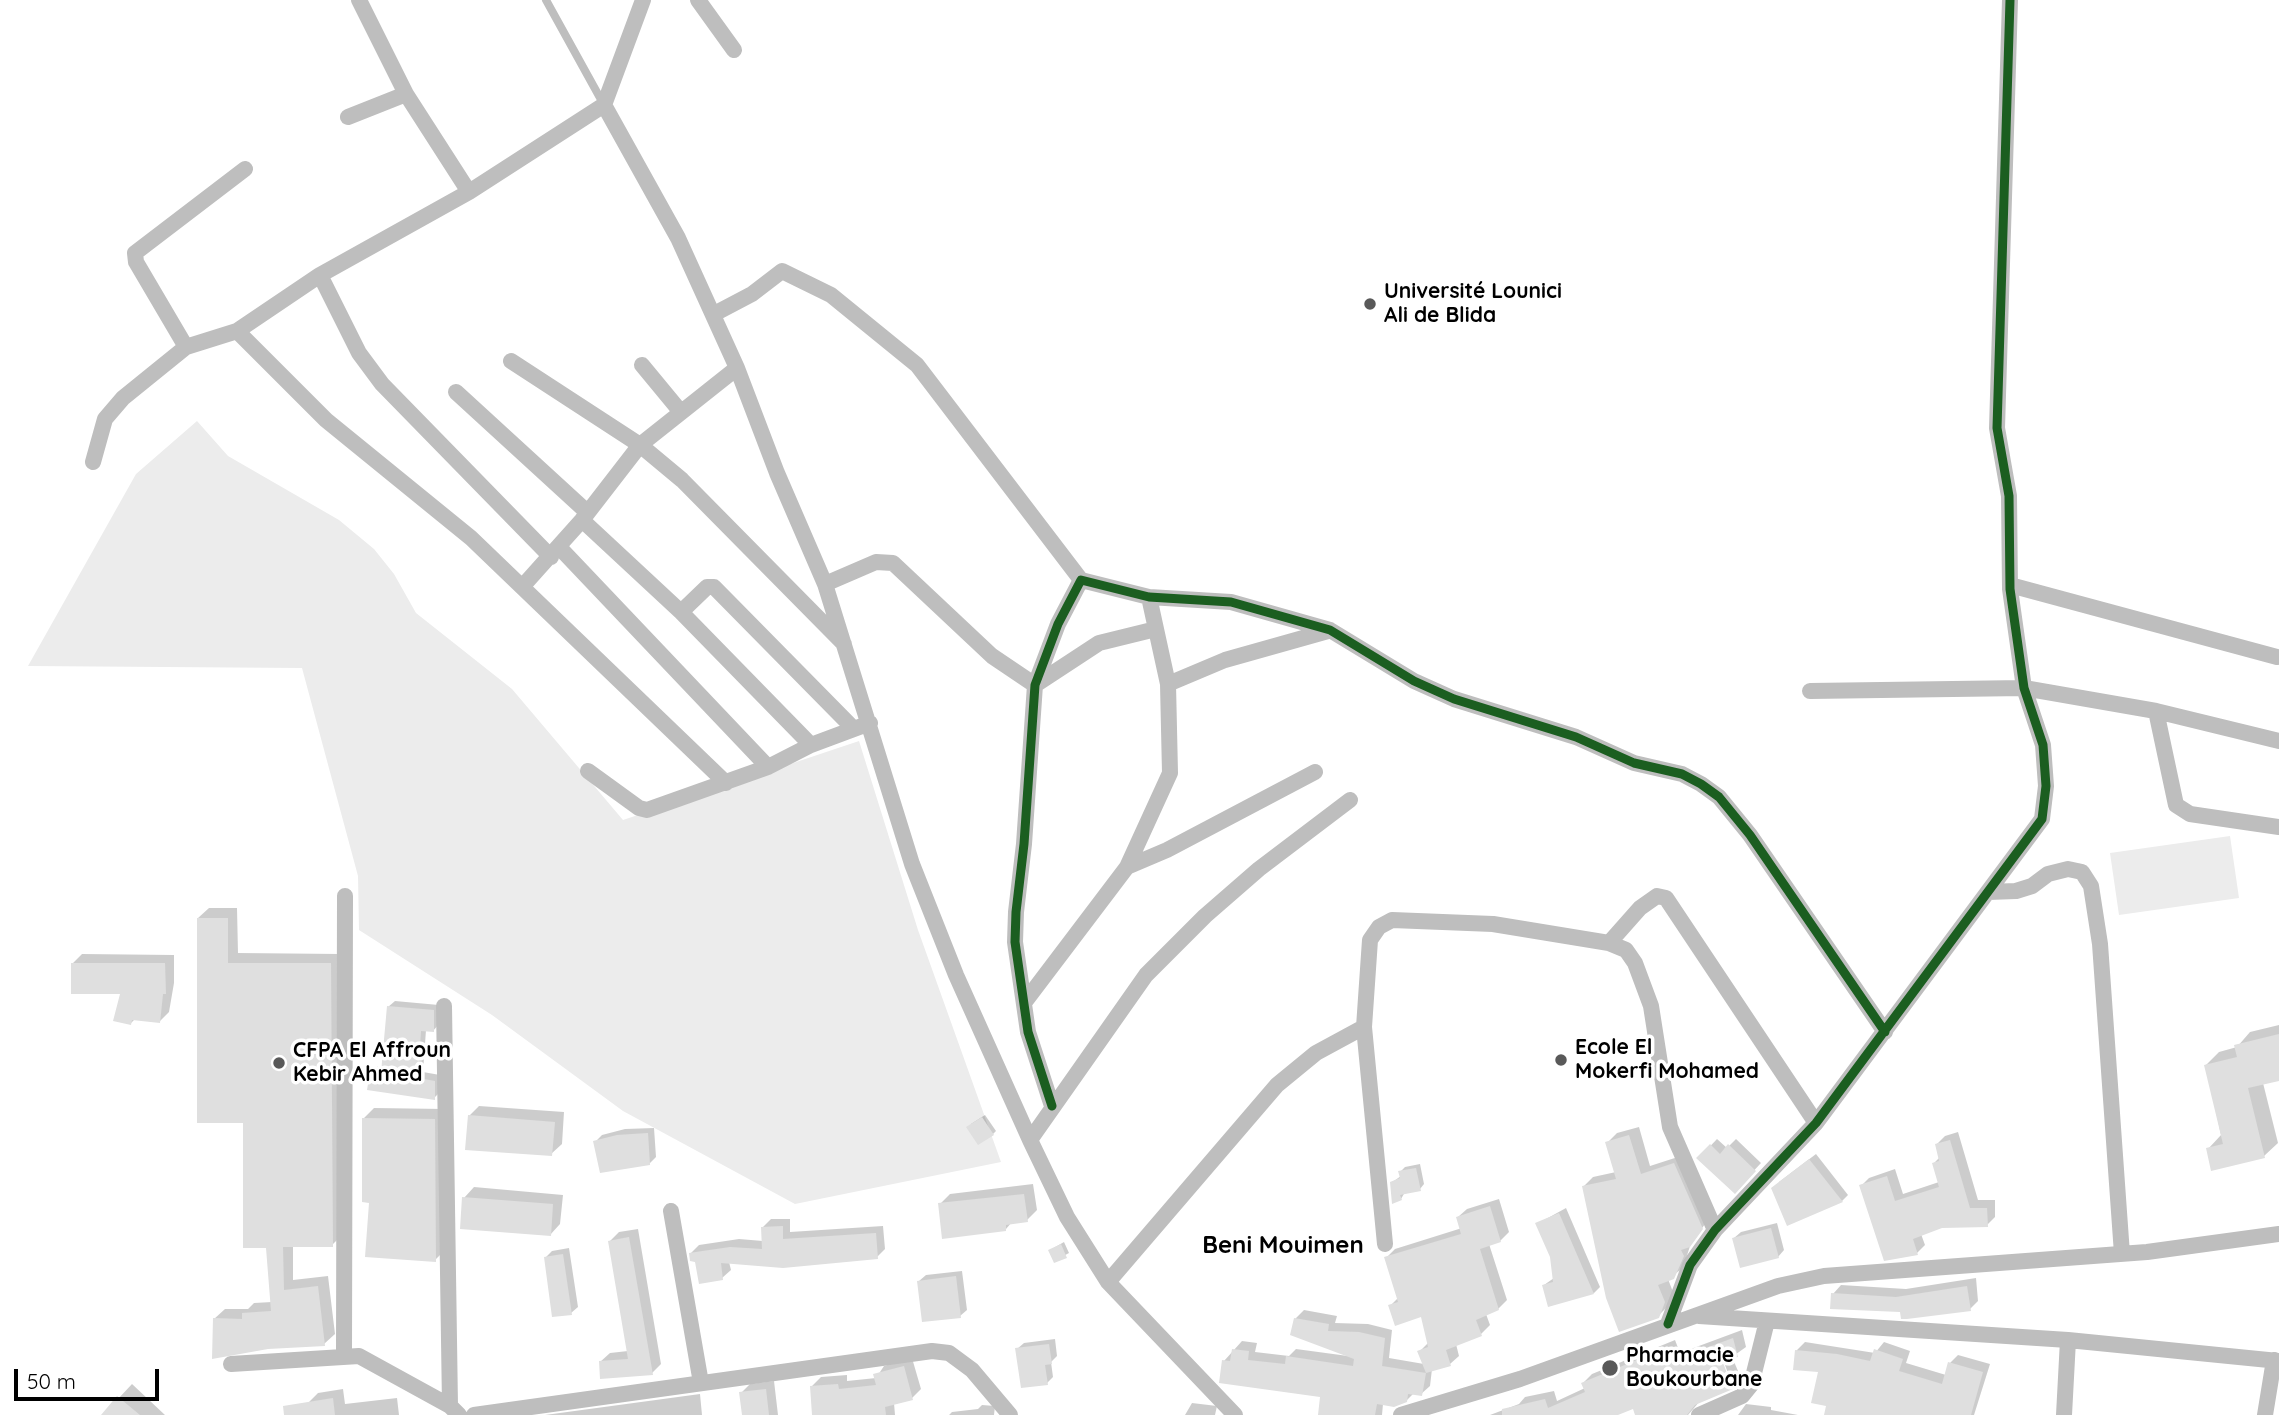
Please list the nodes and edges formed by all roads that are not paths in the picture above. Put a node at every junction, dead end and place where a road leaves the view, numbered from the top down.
1 (359, 0) edge
2 (547, 0) edge
3 (643, 0) edge
4 (698, 0) edge
5 (2010, 0) edge
6 (734, 50) dead end
7 (406, 94) junction
8 (604, 105) junction
9 (348, 117) dead end
10 (245, 169) dead end
11 (469, 191) junction
12 (320, 275) junction
13 (714, 314) junction
14 (237, 331) junction
15 (186, 347) junction
16 (511, 361) dead end
17 (642, 365) dead end
18 (737, 368) junction
19 (456, 392) dead end
20 (680, 411) junction
21 (640, 444) junction
22 (93, 462) dead end
23 (585, 516) junction
24 (555, 552) junction
25 (1081, 580) junction
26 (825, 584) junction
27 (2010, 585) junction
28 (522, 587) junction
29 (1149, 597) junction
30 (681, 612) junction
31 (1156, 629) junction
32 (1330, 630) junction
33 (846, 646) junction
34 (2277, 657) dead end
35 (1035, 684) junction
36 (1168, 684) junction
37 (2024, 688) junction
38 (1810, 691) dead end
39 (2156, 710) junction
40 (870, 723) junction
41 (852, 727) junction
42 (2279, 741) edge
43 (811, 744) junction
44 (768, 767) junction
45 (588, 771) dead end
46 (1315, 772) dead end
47 (726, 783) junction
48 (1349, 800) dead end
49 (2279, 827) edge
50 (1127, 867) junction
51 (1988, 892) junction
52 (345, 896) dead end
53 (1609, 943) junction
54 (1024, 1003) junction
55 (444, 1006) dead end
56 (1364, 1027) junction
57 (1885, 1032) junction
58 (1052, 1106) junction
59 (1816, 1123) junction
60 (1030, 1140) junction
61 (671, 1211) dead end
62 (1715, 1230) junction
63 (2279, 1234) edge
64 (1385, 1244) dead end
65 (2122, 1254) junction
66 (1108, 1283) junction
67 (1692, 1316) junction
68 (1767, 1321) junction
69 (1668, 1324) junction
70 (2068, 1340) junction
71 (344, 1354) junction
72 (2277, 1361) edge
73 (231, 1364) dead end
74 (701, 1383) junction
75 (2275, 1395) edge
76 (1731, 1408) edge
77 (455, 1410) edge
78 (474, 1415) edge
79 (1010, 1415) edge
80 (1235, 1415) edge
81 (1401, 1415) edge
82 (1699, 1415) edge
83 (2064, 1415) edge
84 (2265, 1415) edge

1 - 7 street
2 - 8 lane
3 - 8 street
4 - 6 street
5 - 27 street
7 - 9 street
7 - 11 street
8 - 11 street
8 - 13 street
10 - 15 street
11 - 12 street
12 - 14 street
12 - 24 street
13 - 18 street
13 - 25 street
14 - 15 street
14 - 28 street
15 - 22 street
16 - 21 street
17 - 20 street
18 - 20 street
18 - 26 street
19 - 23 street
20 - 21 street
21 - 23 street
21 - 33 street
23 - 24 street
23 - 30 street
24 - 28 street
24 - 44 street
25 - 29 street
25 - 35 street
26 - 33 street
26 - 35 street
27 - 34 street
27 - 37 street
28 - 47 street
29 - 31 street
29 - 32 street
30 - 41 street
30 - 43 street
31 - 35 street
31 - 36 street
32 - 36 street
32 - 57 street
33 - 40 street
35 - 54 street
36 - 50 street
37 - 38 street
37 - 39 street
37 - 51 street
39 - 42 street
39 - 49 street
40 - 41 street
40 - 60 street
41 - 43 street
43 - 44 street
44 - 47 street
45 - 47 street
46 - 50 street
48 - 58 street
50 - 54 street
51 - 57 street
51 - 65 street
52 - 71 street
53 - 56 street
53 - 59 street
53 - 62 street
54 - 58 street
55 - 77 street
56 - 64 street
56 - 66 street
57 - 59 street
58 - 60 street
59 - 62 street
60 - 66 street
61 - 74 street
62 - 69 street
63 - 65 street
65 - 67 street
66 - 80 street
67 - 68 street
67 - 69 street
68 - 70 street
68 - 76 street
69 - 81 street
70 - 72 street
70 - 83 street
71 - 73 street
71 - 77 street
72 - 75 street
74 - 78 street
74 - 79 street
75 - 84 street
76 - 82 street

